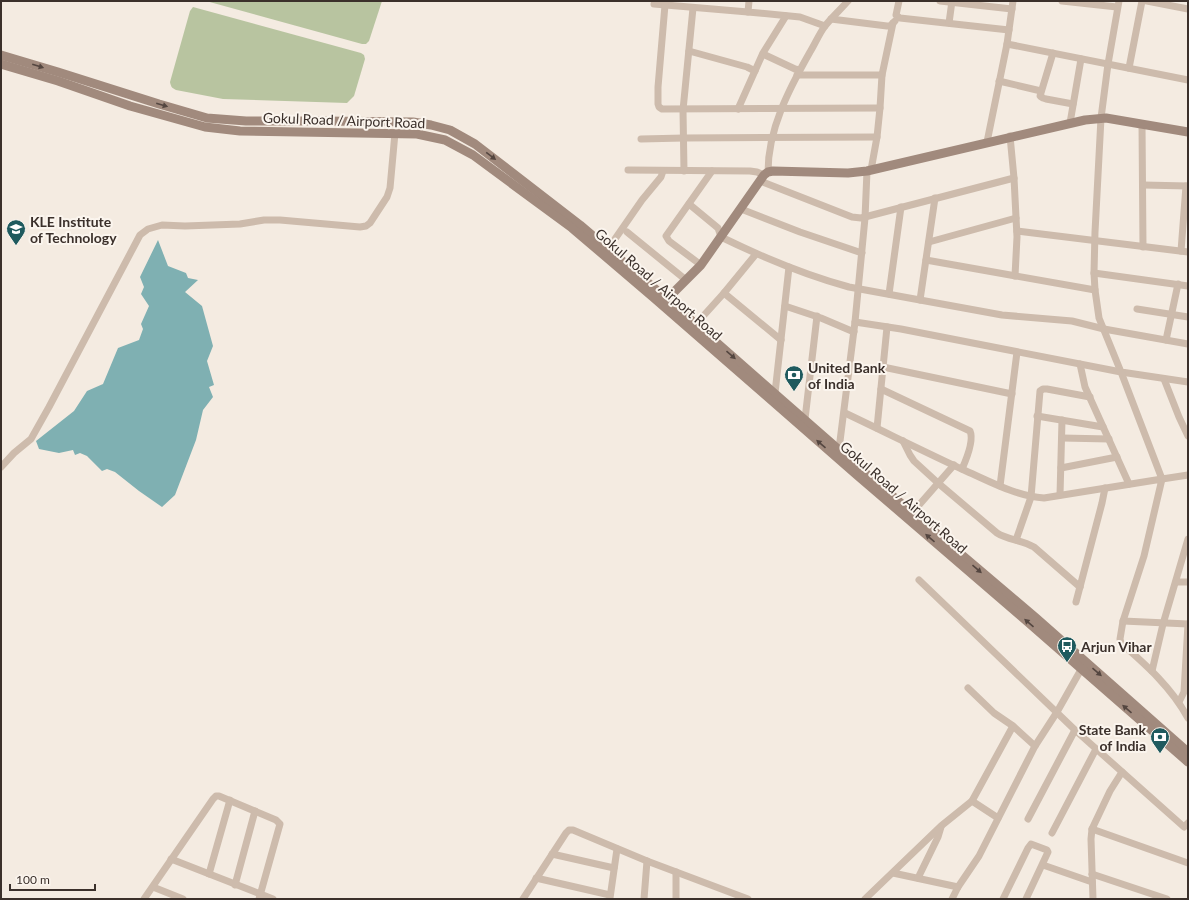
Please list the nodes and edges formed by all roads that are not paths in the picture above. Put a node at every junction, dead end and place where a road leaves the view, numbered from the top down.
1 (749, 1) edge
2 (848, 1) edge
3 (899, 1) edge
4 (940, 1) edge
5 (1062, 1) edge
6 (1142, 1) edge
7 (1146, 1) edge
8 (952, 2) edge
9 (654, 4) dead end
10 (1118, 4) edge
11 (665, 5) junction
12 (1012, 5) edge
13 (693, 8) junction
14 (1188, 9) edge
15 (748, 12) junction
16 (786, 16) junction
17 (831, 19) junction
18 (895, 20) junction
19 (949, 23) junction
20 (825, 26) junction
21 (1009, 30) junction
22 (1007, 44) junction
23 (689, 51) junction
24 (1053, 53) junction
25 (1, 54) edge
26 (763, 54) junction
27 (1081, 59) junction
28 (1, 64) edge
29 (1108, 64) junction
30 (1129, 68) junction
31 (755, 71) junction
32 (798, 73) junction
33 (882, 75) junction
34 (1188, 80) edge
35 (1000, 81) junction
36 (1041, 91) junction
37 (1073, 104) junction
38 (880, 108) junction
39 (738, 109) junction
40 (781, 109) junction
41 (683, 110) junction
42 (1101, 118) junction
43 (1070, 123) junction
44 (1142, 124) junction
45 (450, 130) junction
46 (1188, 132) edge
47 (395, 133) junction
48 (459, 135) junction
49 (1010, 136) junction
50 (877, 137) junction
51 (684, 138) junction
52 (773, 138) junction
53 (445, 140) junction
54 (641, 140) dead end
55 (987, 142) junction
56 (454, 145) junction
57 (628, 170) dead end
58 (663, 170) junction
59 (869, 170) junction
60 (684, 171) junction
61 (712, 171) junction
62 (764, 176) junction
63 (1014, 178) junction
64 (1143, 185) junction
65 (1187, 186) edge
66 (935, 198) junction
67 (689, 204) junction
68 (901, 207) junction
69 (741, 209) junction
70 (865, 218) junction
71 (1016, 218) junction
72 (1017, 231) junction
73 (627, 232) dead end
74 (721, 237) junction
75 (1095, 241) junction
76 (929, 242) junction
77 (1143, 247) junction
78 (608, 249) junction
79 (1185, 252) edge
80 (862, 253) junction
81 (756, 254) junction
82 (926, 260) junction
83 (701, 265) junction
84 (789, 267) junction
85 (1094, 273) junction
86 (1015, 276) junction
87 (686, 280) junction
88 (1178, 284) junction
89 (1188, 286) edge
90 (858, 288) junction
91 (1095, 290) junction
92 (724, 293) junction
93 (889, 294) junction
94 (667, 299) junction
95 (920, 300) junction
96 (785, 306) junction
97 (1137, 309) dead end
98 (1172, 314) junction
99 (817, 316) junction
100 (1188, 317) edge
101 (855, 322) junction
102 (696, 324) junction
103 (887, 327) junction
104 (1104, 329) junction
105 (854, 332) junction
106 (781, 340) junction
107 (1166, 340) junction
108 (1188, 344) edge
109 (1017, 352) junction
110 (1080, 364) junction
111 (883, 367) junction
112 (1121, 372) junction
113 (1164, 379) junction
114 (1188, 382) edge
115 (881, 389) junction
116 (775, 393) junction
117 (1012, 394) junction
118 (1090, 397) junction
119 (844, 413) junction
120 (1038, 416) junction
121 (805, 419) junction
122 (1062, 420) junction
123 (1103, 427) junction
124 (877, 428) junction
125 (1188, 436) edge
126 (1062, 438) junction
127 (1109, 439) junction
128 (903, 441) junction
129 (837, 452) junction
130 (1117, 457) junction
131 (954, 465) junction
132 (1, 467) edge
133 (1061, 468) junction
134 (962, 469) junction
135 (1188, 475) edge
136 (1162, 478) junction
137 (938, 483) junction
138 (1129, 484) junction
139 (1000, 486) junction
140 (1105, 488) junction
141 (1060, 495) junction
142 (1031, 497) junction
143 (912, 513) junction
144 (1016, 540) junction
145 (1188, 540) edge
146 (919, 580) dead end
147 (1176, 582) junction
148 (1188, 582) edge
149 (1080, 586) junction
150 (1076, 602) dead end
151 (1123, 621) junction
152 (1163, 624) junction
153 (1188, 624) edge
154 (1083, 666) junction
155 (1152, 671) junction
156 (968, 688) dead end
157 (1179, 702) junction
158 (1057, 712) junction
159 (1188, 718) edge
160 (1013, 726) junction
161 (1075, 730) junction
162 (1035, 746) junction
163 (1096, 749) junction
164 (1188, 752) edge
165 (1188, 762) edge
166 (1122, 772) junction
167 (230, 800) junction
168 (972, 801) junction
169 (255, 811) junction
170 (998, 818) junction
171 (1028, 819) dead end
172 (1188, 823) edge
173 (941, 826) junction
174 (1092, 829) junction
175 (1052, 833) dead end
176 (617, 849) junction
177 (552, 854) junction
178 (171, 859) junction
179 (647, 861) junction
180 (1188, 863) edge
181 (1043, 865) junction
182 (614, 868) junction
183 (676, 872) junction
184 (893, 873) junction
185 (208, 874) junction
186 (1092, 874) junction
187 (536, 878) junction
188 (918, 878) junction
189 (1092, 882) junction
190 (235, 885) junction
191 (152, 886) junction
192 (958, 887) junction
193 (1150, 896) edge
194 (259, 897) edge
195 (610, 897) edge
196 (738, 897) edge
197 (144, 899) edge
198 (183, 899) edge
199 (273, 899) edge
200 (523, 899) edge
201 (644, 899) edge
202 (676, 899) edge
203 (748, 899) edge
204 (865, 899) edge
205 (952, 899) edge
206 (1003, 899) edge
207 (1026, 899) edge
208 (1093, 899) edge
209 (1167, 899) edge

1 - 15 street
2 - 17 street
3 - 18 street
4 - 8 street
5 - 10 street
6 - 30 street
7 - 14 street
8 - 12 street
8 - 19 street
9 - 11 street
10 - 29 street
11 - 13 street
11 - 41 street
12 - 21 street
13 - 15 street
13 - 23 street
15 - 16 street
16 - 20 street
16 - 26 street
17 - 18 street
17 - 20 street
18 - 19 street
18 - 33 street
19 - 21 street
20 - 32 street
21 - 22 street
22 - 24 street
22 - 35 street
23 - 31 street
23 - 41 street
24 - 27 street
24 - 36 street
25 -> 45 main road
26 - 31 street
26 - 32 street
27 - 29 street
27 - 37 street
28 - 47 main road, Gokul Road / Airport Road
29 - 30 street
29 - 42 street
30 - 34 street
31 - 39 street
32 - 33 street
32 - 40 street
33 - 38 street
35 - 36 street
35 - 55 street
36 - 37 street
37 - 43 street
38 - 40 street
38 - 50 street
39 - 40 street
39 - 41 street
40 - 52 street
41 - 51 street
42 - 43 main road
42 - 44 main road
42 - 75 street
43 - 49 main road
44 - 46 main road
44 - 64 street
45 - 48 main road
45 - 53 main road
47 - 53 main road, Gokul Road / Airport Road
47 - 132 street
48 - 56 main road
48 -> 78 main road
49 - 55 main road
49 - 63 street
50 - 52 street
50 - 59 street
51 - 52 street
51 - 54 street
51 - 60 street
52 - 62 street
53 - 56 main road, Gokul Road / Airport Road
55 - 59 main road
129 -> 56 main road, Gokul Road / Airport Road
57 - 58 street
58 - 60 street
58 - 78 street
59 - 62 main road
59 - 70 street
60 - 61 street
61 - 62 street
61 - 67 street
62 - 69 main road
62 - 70 street
63 - 66 street
63 - 71 street
64 - 65 street
64 - 77 street
65 - 79 street
66 - 68 street
66 - 76 street
67 - 74 street
67 - 83 street
68 - 70 street
68 - 93 street
69 - 74 main road
69 - 80 street
70 - 80 street
71 - 72 street
71 - 76 street
72 - 75 street
72 - 86 street
73 - 87 street
74 - 81 street
74 - 83 main road
75 - 77 street
75 - 85 street
76 - 82 street
77 - 79 street
78 - 94 main road
80 - 90 street
81 - 84 street
81 - 92 street
82 - 86 street
82 - 95 street
83 - 87 main road
84 - 90 street
84 - 96 street
85 - 88 street
85 - 91 street
86 - 91 street
87 - 94 main road
88 - 89 street
88 - 98 street
90 - 93 street
90 - 101 street
91 - 104 street
92 - 102 street
92 - 106 street
93 - 95 street
94 - 102 main road
95 - 104 street
96 - 99 street
96 - 106 street
97 - 98 street
98 - 100 street
98 - 107 street
99 - 105 street
99 - 121 street
101 - 103 street
101 - 105 street
102 -> 116 main road
103 - 109 street
103 - 111 street
104 - 107 street
104 - 112 street
105 - 119 street
106 - 116 street
107 - 108 street
109 - 110 street
109 - 117 street
110 - 112 street
110 - 118 street
111 - 115 street
111 - 117 street
112 - 113 street
112 - 136 street
113 - 114 street
113 - 125 street
115 - 124 street
115 - 134 street
116 - 121 main road
117 - 139 street
118 - 120 street
118 - 123 street
119 - 124 street
119 - 129 street
120 - 122 street
120 - 142 street
121 - 129 main road
122 - 123 street
122 - 126 street
123 - 127 street
124 - 128 street
126 - 127 street
126 - 133 street
127 - 130 street
128 - 131 street
128 - 137 street
129 - 143 main road
154 -> 129 main road, Gokul Road / Airport Road
130 - 133 street
130 - 138 street
131 - 134 street
131 - 137 street
133 - 141 street
134 - 139 street
135 - 136 street
136 - 138 street
136 - 151 street
137 - 143 street
137 - 144 street
138 - 140 street
139 - 142 street
140 - 141 street
140 - 149 street
141 - 142 street
142 - 144 street
143 -> 154 main road
144 - 149 street
145 - 147 street
146 - 158 street
147 - 148 street
147 - 152 street
149 - 150 street
151 - 152 street
151 - 155 street
152 - 153 street
152 - 155 street
153 - 157 street
154 - 158 street
154 -> 164 main road
165 -> 154 main road, Gokul Road / Airport Road
155 - 157 street
156 - 160 street
157 - 159 street
158 - 161 street
158 - 162 street
160 - 162 street
160 - 168 street
161 - 163 street
161 - 171 street
162 - 170 street
163 - 166 street
163 - 175 street
166 - 172 street
166 - 174 street
167 - 169 street
167 - 178 street
167 - 185 street
168 - 170 street
168 - 173 street
169 - 190 street
169 - 194 street
170 - 192 street
173 - 184 street
173 - 188 street
174 - 180 street
174 - 186 street
176 - 177 street
176 - 179 street
176 - 182 street
177 - 182 street
177 - 187 street
178 - 185 street
178 - 191 street
179 - 183 street
179 - 201 street
181 - 189 street
181 - 206 street
181 - 207 street
182 - 195 street
183 - 196 street
183 - 202 street
184 - 188 street
184 - 204 street
185 - 190 street
186 - 189 street
186 - 193 street
187 - 195 street
187 - 200 street
188 - 192 street
189 - 208 street
190 - 194 street
191 - 197 street
191 - 198 street
192 - 205 street
193 - 209 street
194 - 199 street
196 - 203 street

